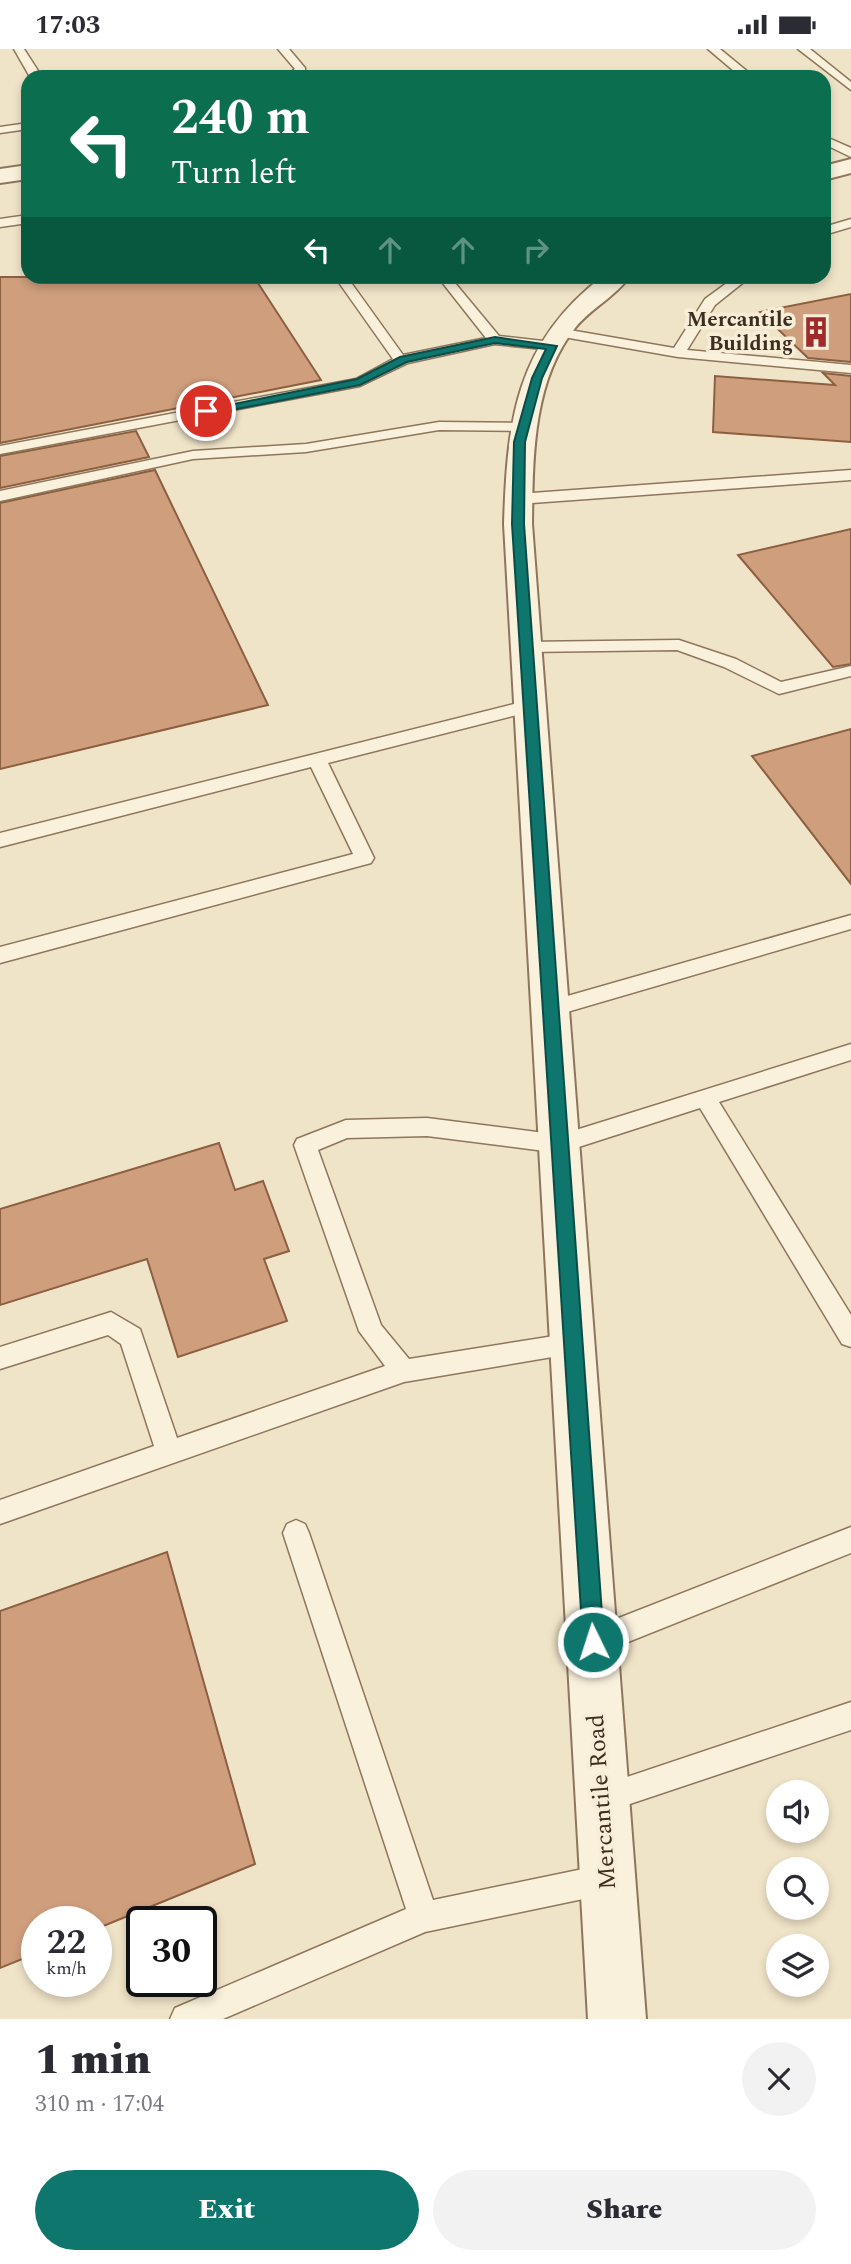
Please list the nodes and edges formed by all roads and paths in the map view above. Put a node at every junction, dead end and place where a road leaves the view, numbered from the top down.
1 (19, 49) edge
2 (283, 49) edge
3 (713, 49) edge
4 (803, 49) edge
5 (32, 70) edge
6 (297, 70) edge
7 (739, 70) edge
8 (830, 70) edge
9 (831, 71) edge
10 (851, 87) edge
11 (21, 127) edge
12 (0, 130) edge
13 (831, 143) edge
14 (851, 153) edge
15 (851, 166) edge
16 (831, 171) edge
17 (21, 173) edge
18 (0, 176) edge
19 (21, 220) edge
20 (0, 223) edge
21 (851, 223) edge
22 (831, 230) edge
23 (346, 284) edge
24 (450, 284) edge
25 (610, 284) edge
26 (734, 284) edge
27 (555, 339) junction
28 (495, 340) junction
29 (678, 353) junction
30 (404, 359) junction
31 (851, 369) edge
32 (524, 427) junction
33 (0, 450) edge
34 (851, 475) edge
35 (0, 496) edge
36 (518, 499) junction
37 (526, 647) junction
38 (851, 671) edge
39 (530, 706) junction
40 (317, 760) junction
41 (0, 840) edge
42 (851, 922) edge
43 (0, 955) edge
44 (550, 1009) junction
45 (851, 1052) edge
46 (705, 1098) junction
47 (560, 1144) junction
48 (851, 1336) edge
49 (573, 1344) junction
50 (0, 1359) edge
51 (404, 1371) junction
52 (169, 1453) junction
53 (0, 1512) edge
54 (296, 1533) dead end
55 (851, 1540) edge
56 (593, 1642) junction
57 (851, 1716) edge
58 (601, 1799) junction
59 (607, 1879) junction
60 (424, 1917) junction
61 (186, 2019) edge
62 (617, 2019) edge

1 - 5 lane
2 - 6 lane
3 - 7 lane
4 - 8 lane
9 - 10 lane
11 - 12 lane
13 - 14 lane
15 - 16 street
17 - 18 street
19 - 20 lane
21 - 22 lane
23 - 30 lane
24 - 28 lane
25 - 27 street, Mercantile Road
26 - 29 lane
27 - 28 lane
27 - 29 lane
27 - 32 street, Mercantile Road
28 - 30 lane
29 - 31 lane
30 - 33 lane
32 - 35 lane
32 - 36 street, Mercantile Road
34 - 36 lane
36 - 37 street, Mercantile Road
37 - 38 lane
37 - 39 street, Mercantile Road
39 - 40 lane
39 - 44 street, Mercantile Road
40 - 41 lane
40 - 43 lane
42 - 44 lane
44 - 47 street, Mercantile Road
45 - 46 lane
46 - 47 lane
46 - 48 lane
47 - 49 street, Mercantile Road
47 - 51 lane
49 - 51 lane
49 - 56 street, Mercantile Road
50 - 52 lane
51 - 52 lane
52 - 53 lane
54 - 60 lane
55 - 56 lane
56 - 58 street, Mercantile Road
57 - 58 lane
58 - 59 street, Mercantile Road
59 - 60 lane
59 - 62 street, Mercantile Road
60 - 61 lane

